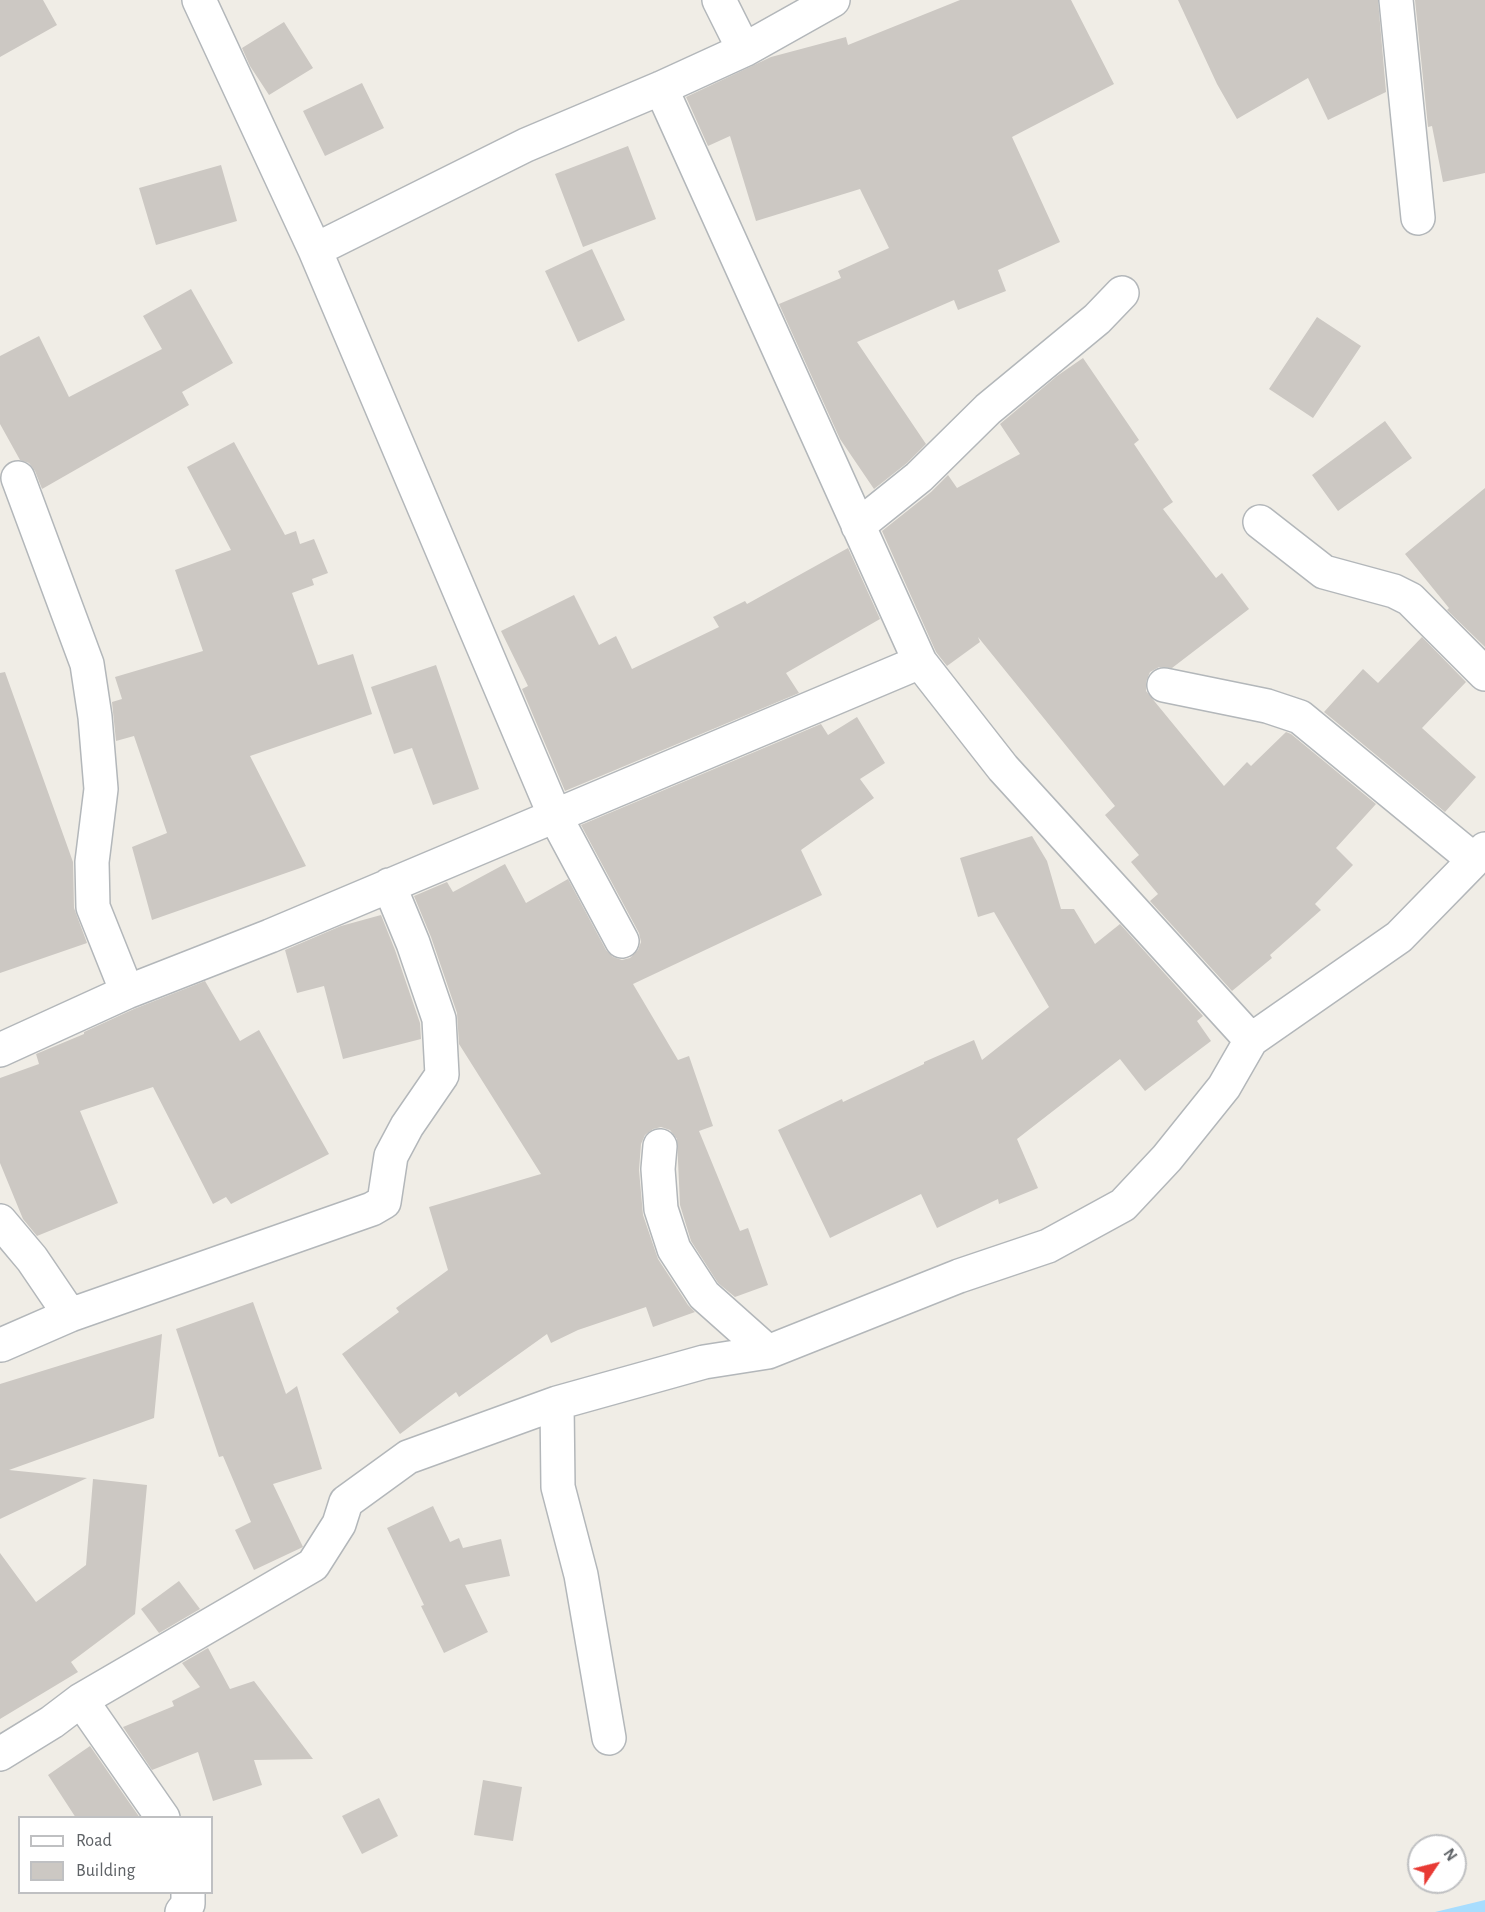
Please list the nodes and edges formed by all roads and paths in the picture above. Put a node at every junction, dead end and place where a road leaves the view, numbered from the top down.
1 (199, 0) edge
2 (719, 0) edge
3 (833, 0) edge
4 (1396, 0) edge
5 (744, 50) junction
6 (661, 88) junction
7 (1418, 218) dead end
8 (315, 250) junction
9 (1122, 293) dead end
10 (18, 478) dead end
11 (1260, 522) dead end
12 (858, 526) junction
13 (920, 662) junction
14 (1485, 674) edge
15 (1164, 686) dead end
16 (555, 816) junction
17 (1479, 854) edge
18 (388, 885) junction
19 (622, 941) dead end
20 (127, 992) junction
21 (1251, 1040) junction
22 (0, 1050) edge
23 (660, 1146) dead end
24 (0, 1221) edge
25 (70, 1315) junction
26 (1, 1345) edge
27 (768, 1352) junction
28 (557, 1402) junction
29 (81, 1700) junction
30 (609, 1738) dead end
31 (0, 1754) edge
32 (162, 1816) edge
33 (188, 1894) edge
34 (182, 1912) edge

1 - 8 street
2 - 5 street
3 - 5 street
4 - 7 street
5 - 6 street
6 - 8 street
6 - 12 street
8 - 16 street
9 - 12 street
10 - 20 street
11 - 14 street
12 - 13 street
13 - 16 street
13 - 21 street
15 - 17 street
16 - 18 street
16 - 19 street
17 - 21 street
18 - 20 street
18 - 25 street
20 - 22 street
21 - 27 street
23 - 27 street
24 - 25 street
25 - 26 street
27 - 28 street
28 - 29 street
28 - 30 street
29 - 31 street
29 - 32 street
33 - 34 street

